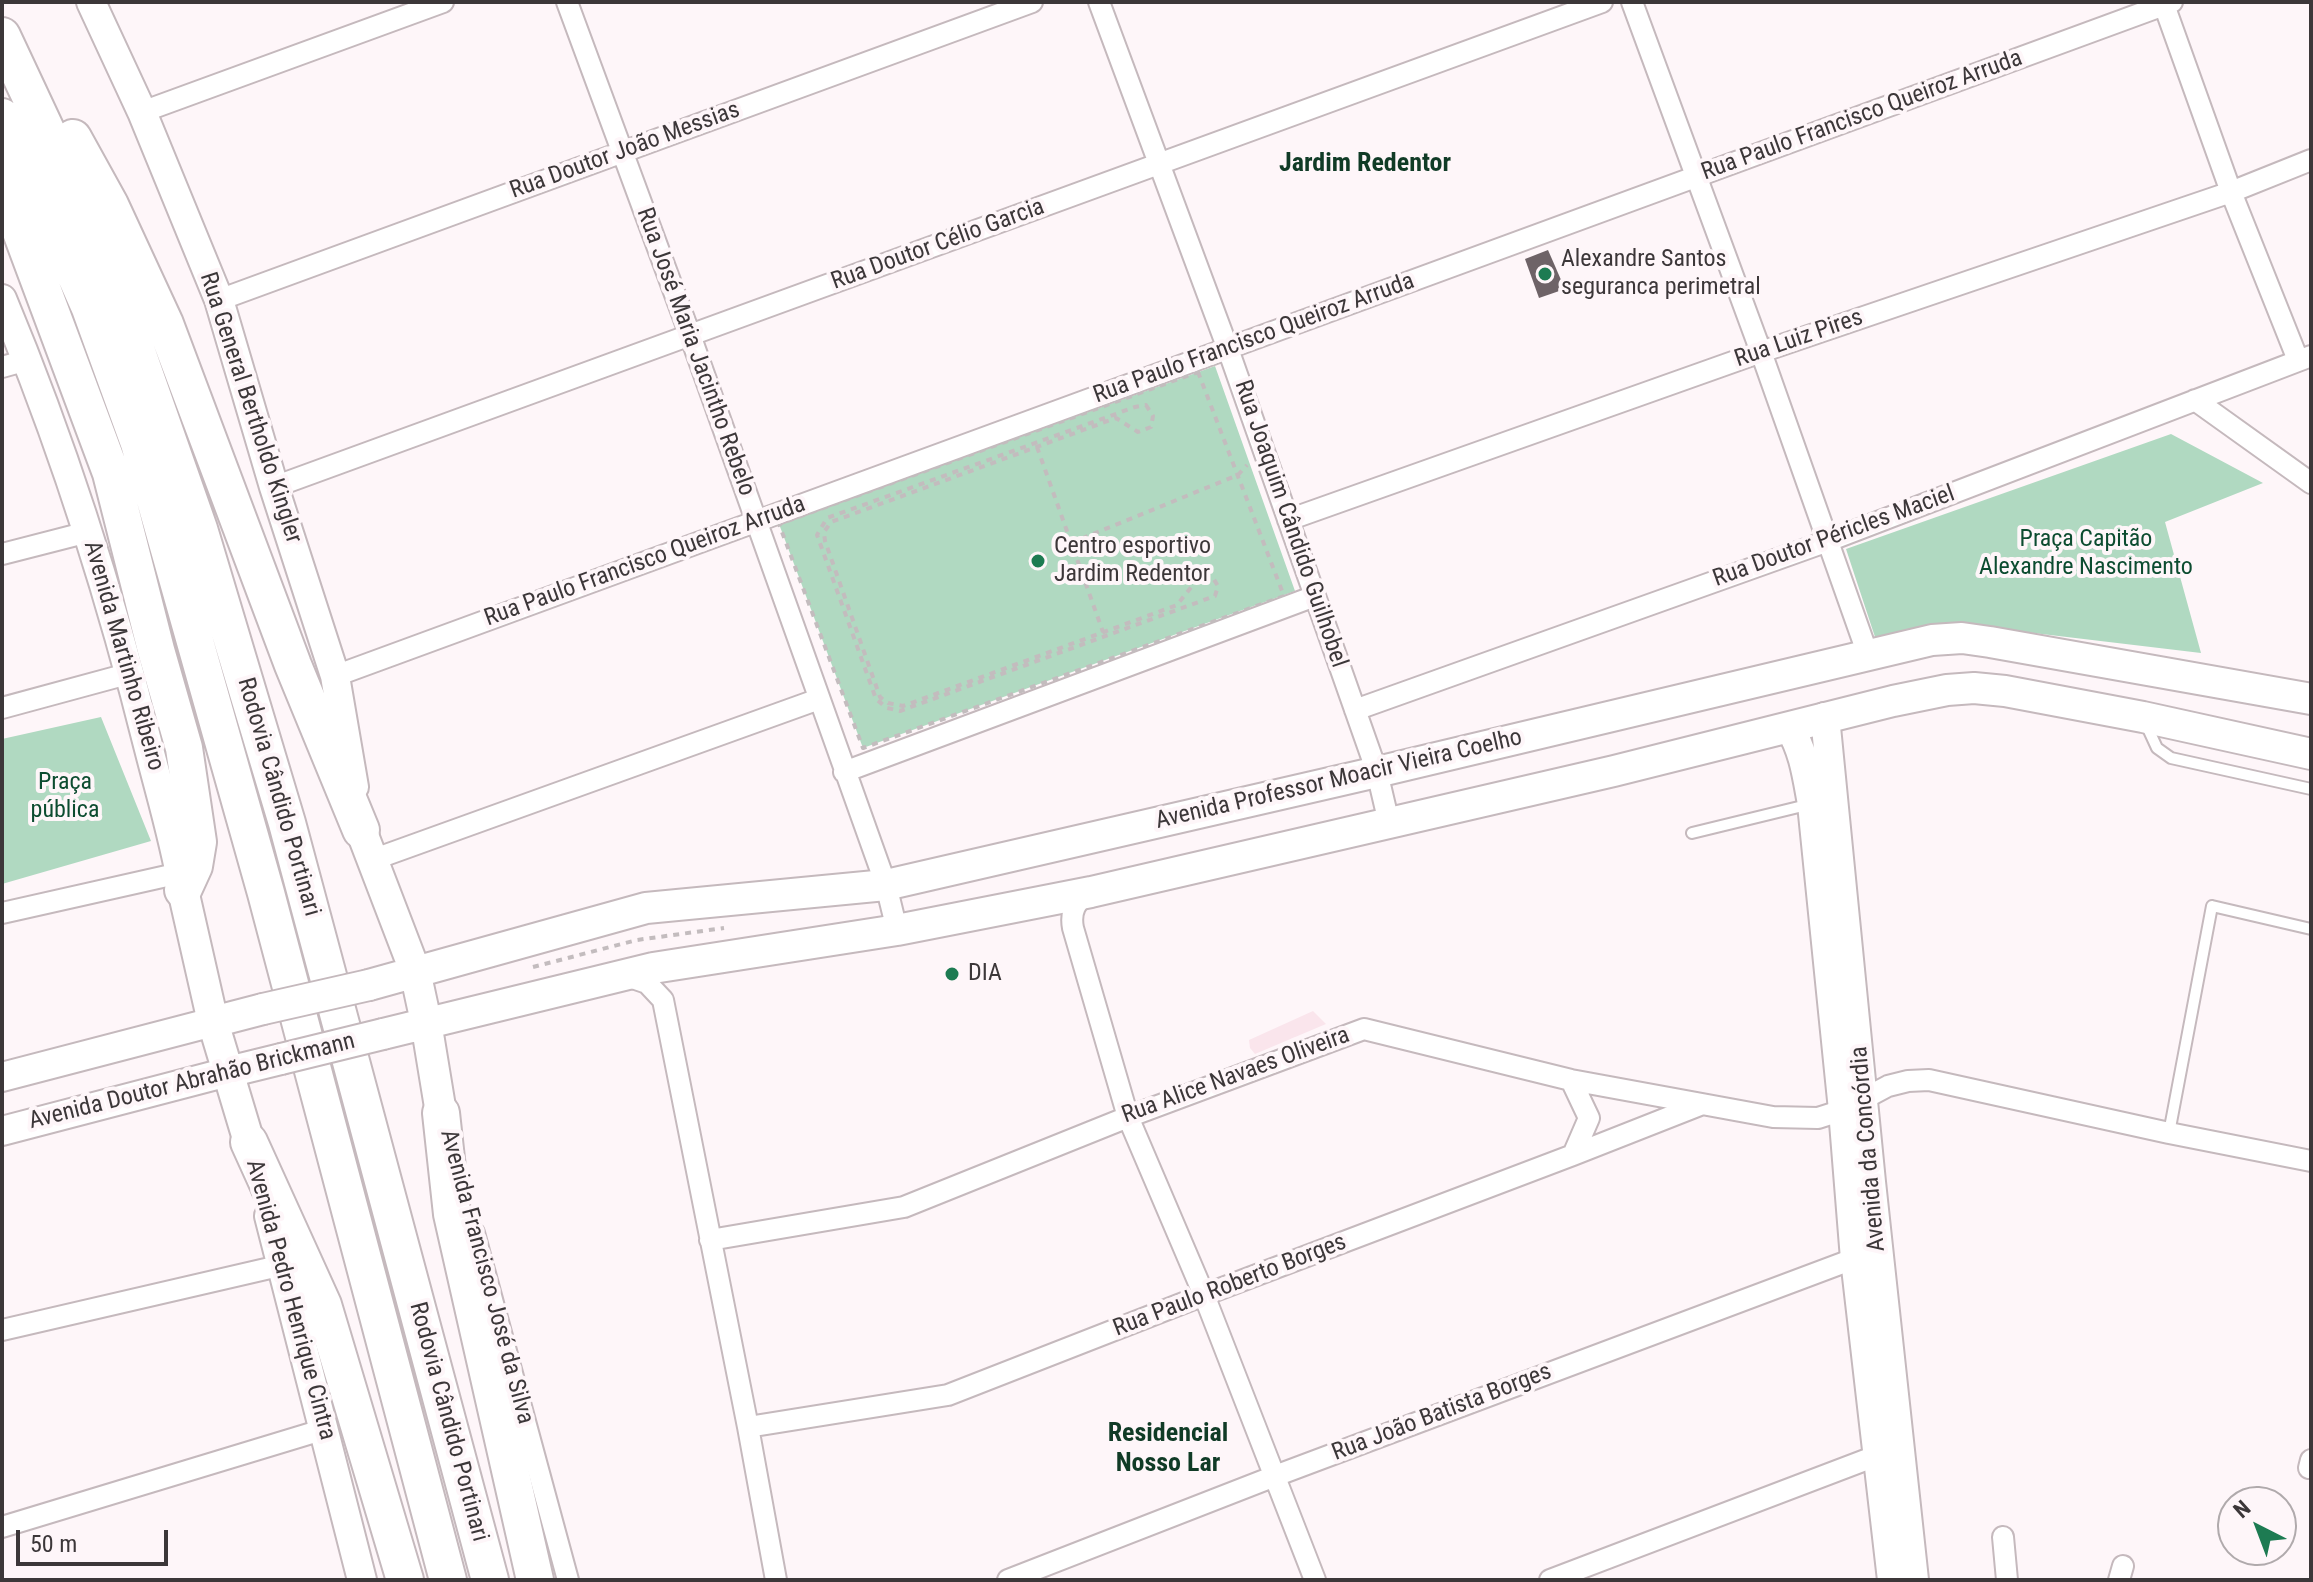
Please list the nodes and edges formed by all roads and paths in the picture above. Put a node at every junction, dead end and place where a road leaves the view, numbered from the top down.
1 (91, 2) edge
2 (443, 2) edge
3 (567, 2) edge
4 (1032, 2) edge
5 (1099, 2) edge
6 (1602, 2) edge
7 (1632, 2) edge
8 (2166, 3) edge
9 (2, 12) edge
10 (2, 36) edge
11 (142, 112) junction
12 (2, 117) edge
13 (623, 152) junction
14 (2311, 160) edge
15 (1158, 164) junction
16 (1696, 177) junction
17 (2, 181) edge
18 (2231, 192) junction
19 (2, 299) edge
20 (219, 300) junction
21 (690, 335) junction
22 (1228, 349) junction
23 (1761, 352) junction
24 (2304, 358) edge
25 (15, 363) edge
26 (2195, 400) junction
27 (1037, 447) junction
28 (1263, 449) junction
29 (1238, 475) junction
30 (2311, 483) edge
31 (274, 487) junction
32 (1288, 520) junction
33 (756, 522) junction
34 (88, 532) junction
35 (1828, 541) junction
36 (1071, 543) junction
37 (2, 554) edge
38 (1315, 596) junction
39 (1103, 632) junction
40 (1868, 655) junction
41 (1801, 670) junction
42 (131, 673) junction
43 (335, 676) junction
44 (819, 699) junction
45 (2311, 699) edge
46 (1893, 701) junction
47 (2, 708) edge
48 (1355, 710) junction
49 (1825, 717) junction
50 (2143, 717) junction
51 (1789, 727) junction
52 (2311, 754) edge
53 (844, 772) junction
54 (1377, 772) junction
55 (2311, 789) edge
56 (1822, 802) junction
57 (1389, 823) junction
58 (1692, 833) dead end
59 (367, 845) junction
60 (182, 881) junction
61 (886, 885) junction
62 (1091, 892) junction
63 (2, 913) edge
64 (2311, 929) edge
65 (897, 930) junction
66 (415, 971) junction
67 (624, 975) junction
68 (213, 1022) junction
69 (426, 1022) junction
70 (228, 1072) junction
71 (2, 1077) edge
72 (1571, 1080) junction
73 (1700, 1104) junction
74 (1853, 1104) junction
75 (441, 1113) junction
76 (1128, 1117) junction
77 (2, 1131) edge
78 (2169, 1133) junction
79 (249, 1142) joint
80 (1573, 1155) junction
81 (2311, 1161) edge
82 (710, 1240) junction
83 (1867, 1255) junction
84 (295, 1265) junction
85 (1204, 1295) junction
86 (2, 1330) edge
87 (748, 1427) junction
88 (325, 1429) junction
89 (1890, 1451) junction
90 (1275, 1476) junction
91 (2, 1527) edge
92 (2003, 1537) dead end
93 (362, 1580) edge
94 (405, 1580) edge
95 (448, 1580) edge
96 (490, 1580) edge
97 (535, 1580) edge
98 (568, 1580) edge
99 (776, 1580) edge
100 (1008, 1580) edge
101 (1315, 1580) edge
102 (1550, 1580) edge
103 (1892, 1580) edge
104 (1914, 1580) edge
105 (2007, 1580) edge

1 - 11 street, Rua General Bertholdo Kingler
2 - 11 street
3 - 13 street, Rua José Maria Jacintho Rebelo
4 - 13 street, Rua Doutor João Messias
5 - 15 street, Rua Joaquim Cândido Guilhobel
6 - 15 street, Rua Doutor Célio Garcia
7 - 16 street
8 - 16 street, Rua Paulo Francisco Queiroz Arruda
8 - 18 street
9 - 59 highway
10 - 96 highway, Rodovia Cândido Portinari
11 - 20 street, Rua General Bertholdo Kingler
12 - 95 highway, Rodovia Cândido Portinari
13 - 20 street, Rua Doutor João Messias
13 - 21 street, Rua José Maria Jacintho Rebelo
14 - 18 street, Rua Luiz Pires
15 - 21 street, Rua Doutor Célio Garcia
15 - 22 street, Rua Joaquim Cândido Guilhobel
16 - 22 street, Rua Paulo Francisco Queiroz Arruda
16 - 23 street
17 - 60 highway
18 - 23 street, Rua Luiz Pires
18 - 24 street
19 - 25 street, Avenida Martinho Ribeiro
20 - 31 street, Rua General Bertholdo Kingler
21 - 31 street, Rua Doutor Célio Garcia
21 - 33 street, Rua José Maria Jacintho Rebelo
22 - 28 street, Rua Joaquim Cândido Guilhobel
22 - 33 street, Rua Paulo Francisco Queiroz Arruda
23 - 32 street, Rua Luiz Pires
23 - 35 street
24 - 26 street, Rua Doutor Péricles Maciel
25 - 34 street, Avenida Martinho Ribeiro
26 - 30 street
26 - 35 street, Rua Doutor Péricles Maciel
27 - 36 path
27 - 39 path
27 - 39 path
28 - 29 path
28 - 32 street, Rua Joaquim Cândido Guilhobel
29 - 29 path
29 - 36 path
31 - 43 street, Rua General Bertholdo Kingler
32 - 38 street, Rua Joaquim Cândido Guilhobel
33 - 43 street, Rua Paulo Francisco Queiroz Arruda
33 - 44 street, Rua José Maria Jacintho Rebelo
34 - 37 street
34 - 42 street, Avenida Martinho Ribeiro
35 - 40 street
35 - 48 street, Rua Doutor Péricles Maciel
36 - 39 path
38 - 48 street, Rua Joaquim Cândido Guilhobel
38 - 53 street
40 - 41 main road, Avenida Professor Moacir Vieira Coelho
40 - 45 main road, Avenida Professor Moacir Vieira Coelho
40 - 46 main road
41 - 49 main road
41 - 54 main road, Avenida Professor Moacir Vieira Coelho
42 - 47 street
42 - 60 street, Avenida Martinho Ribeiro
43 - 59 street, Rua General Bertholdo Kingler
44 - 53 street, Rua José Maria Jacintho Rebelo
44 - 59 street
46 - 49 main road
46 - 50 main road
48 - 54 street, Rua Joaquim Cândido Guilhobel
49 - 51 main road
49 - 56 street, Avenida da Concórdia
50 - 52 main road
50 - 55 lane
51 - 56 street, Avenida da Concórdia
51 - 57 main road
53 - 61 street, Rua José Maria Jacintho Rebelo
54 - 57 street, Rua Joaquim Cândido Guilhobel
54 - 61 main road, Avenida Professor Moacir Vieira Coelho
56 - 58 lane
56 - 74 street, Avenida da Concórdia
57 - 62 main road
59 - 66 main road, Avenida Francisco José da Silva
60 - 63 street
60 - 68 main road, Avenida Martinho Ribeiro
61 - 65 street, Rua José Maria Jacintho Rebelo
61 - 66 main road, Avenida Professor Moacir Vieira Coelho
62 - 65 main road
62 - 76 street
64 - 78 lane
65 - 67 main road
66 - 68 main road, Avenida Professor Moacir Vieira Coelho, bridge
66 - 69 main road, Avenida Francisco José da Silva
67 - 69 main road
67 - 82 street
68 - 70 main road, Avenida Pedro Henrique Cintra
68 - 71 street
69 - 70 main road, Avenida Doutor Abrahão Brickmann, bridge
69 - 75 main road, Avenida Francisco José da Silva
70 - 77 street, Avenida Doutor Abrahão Brickmann
70 - 79 main road, Avenida Pedro Henrique Cintra
72 - 73 street, Rua Alice Navaes Oliveira
72 - 76 street, Rua Alice Navaes Oliveira
72 - 80 street
73 - 74 street, Rua Alice Navaes Oliveira
73 - 80 street, Rua Paulo Roberto Borges
74 - 78 street, Rua Alice Navaes Oliveira
74 - 83 street, Avenida da Concórdia
75 - 97 highway
75 - 98 street, Avenida Francisco José da Silva
76 - 82 street, Rua Alice Navaes Oliveira
76 - 85 street
78 - 81 street, Rua Alice Navaes Oliveira
79 - 84 highway
80 - 85 street, Rua Paulo Roberto Borges
82 - 87 street
83 - 89 street, Avenida da Concórdia
83 - 90 street, Rua João Batista Borges
84 - 86 street
84 - 88 street, Avenida Pedro Henrique Cintra
84 - 94 highway
85 - 87 street, Rua Paulo Roberto Borges
85 - 90 street
87 - 99 street
88 - 91 street
88 - 93 street, Avenida Pedro Henrique Cintra
89 - 102 street
89 - 103 street, Avenida da Concórdia
89 - 104 street, Avenida da Concórdia
90 - 100 street, Rua João Batista Borges
90 - 101 street
92 - 105 street

